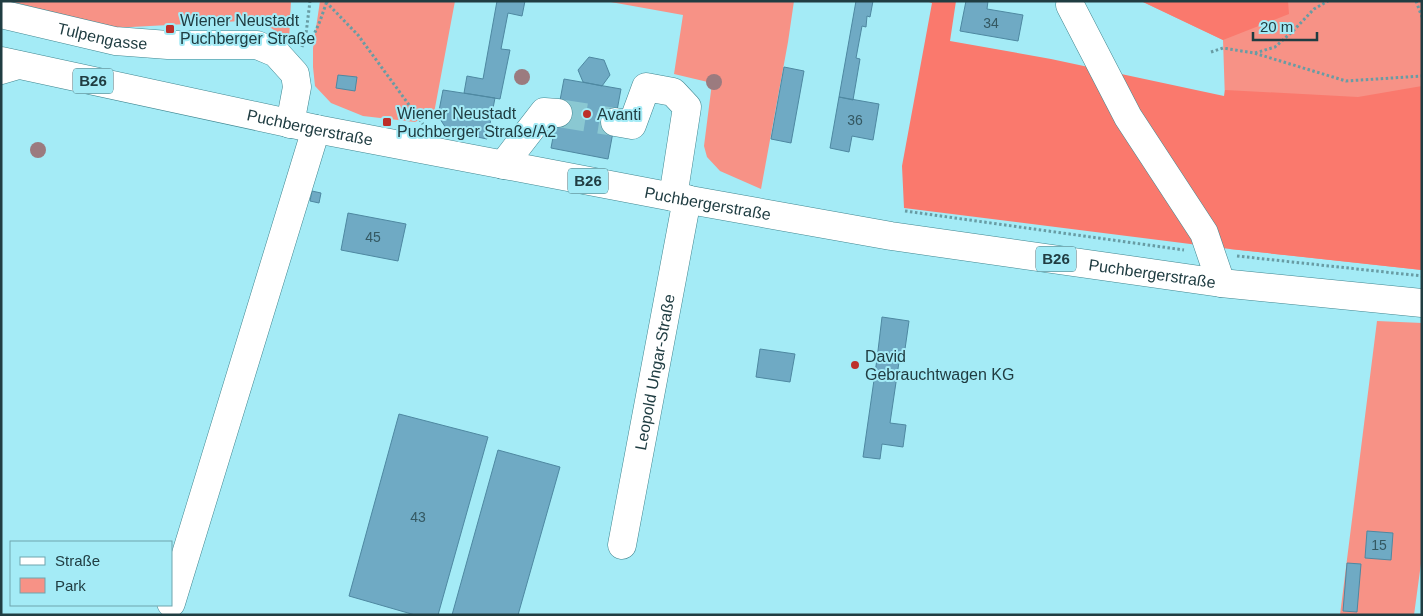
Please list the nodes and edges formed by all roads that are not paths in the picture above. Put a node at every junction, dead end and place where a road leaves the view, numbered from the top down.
1 (1070, 5) dead end
2 (1, 14) edge
3 (7, 65) edge
4 (551, 113) dead end
5 (614, 122) tunnel mouth
6 (303, 126) junction
7 (503, 165) junction
8 (680, 198) junction
9 (1221, 282) junction
10 (1422, 303) edge
11 (622, 545) dead end
12 (172, 600) edge

1 - 9 main road
2 - 6 main road, Tulpengasse
3 - 6 main road, Puchbergerstraße / B26
4 - 7 main road
5 - 8 main road, Leopold Ungar-Straße
6 - 7 main road, Puchbergerstraße / B26
6 - 12 main road
7 - 8 main road, Puchbergerstraße / B26
8 - 9 main road, Puchbergerstraße / B26
8 - 11 main road, Leopold Ungar-Straße
9 - 10 main road, Puchbergerstraße / B26

